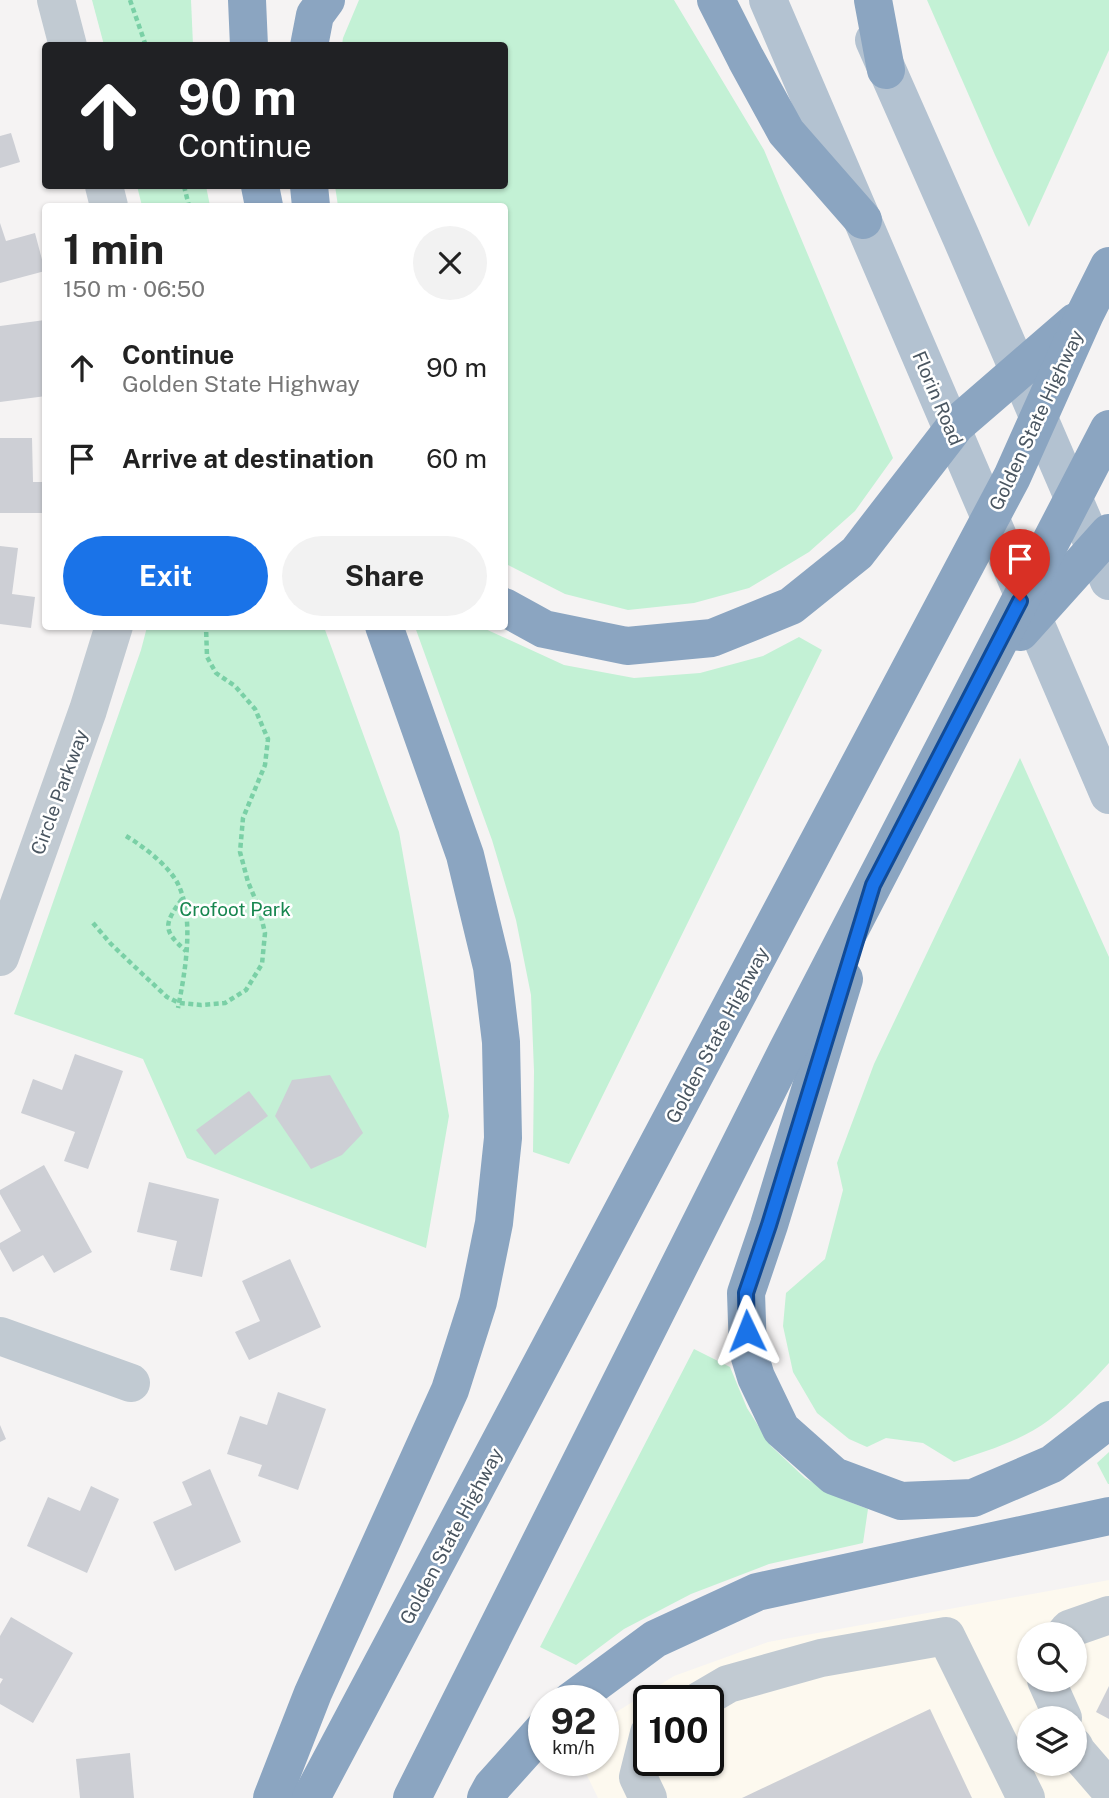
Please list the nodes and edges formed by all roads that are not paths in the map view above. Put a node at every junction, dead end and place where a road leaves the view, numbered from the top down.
1 (56, 0) edge
2 (247, 0) edge
3 (326, 0) edge
4 (716, 0) edge
5 (768, 0) edge
6 (857, 0) edge
7 (873, 0) edge
8 (67, 42) edge
9 (249, 42) edge
10 (310, 42) edge
11 (886, 70) junction
12 (863, 220) junction
13 (1109, 266) edge
14 (1085, 313) junction
15 (1109, 429) edge
16 (1109, 533) edge
17 (1109, 580) edge
18 (508, 609) edge
19 (113, 630) edge
20 (385, 630) edge
21 (983, 672) junction
22 (1109, 795) edge
23 (873, 885) junction
24 (0, 957) edge
25 (0, 1336) edge
26 (131, 1383) dead end
27 (1109, 1420) edge
28 (1109, 1516) edge
29 (1109, 1615) edge
30 (1087, 1623) edge
31 (593, 1685) edge
32 (724, 1686) edge
33 (528, 1747) edge
34 (1087, 1764) edge
35 (638, 1776) edge
36 (1109, 1789) edge
37 (272, 1798) edge
38 (312, 1798) edge
39 (412, 1798) edge
40 (486, 1798) edge
41 (648, 1798) edge
42 (1026, 1798) edge

1 - 8 street
2 - 9 highway
3 - 10 highway
4 - 12 highway
5 - 12 main road, Florin Road
6 - 11 main road
7 - 11 highway
11 - 17 main road
12 - 22 main road, Florin Road
13 - 14 highway, Golden State Highway
14 - 18 highway
14 - 38 highway, Golden State Highway
15 - 21 highway
16 - 21 highway
19 - 24 street, Circle Parkway
20 - 37 highway
21 - 23 highway
23 - 27 highway
23 - 39 highway
25 - 26 street
28 - 31 highway
29 - 30 street
32 - 42 street
33 - 40 highway
34 - 36 street
35 - 41 street

